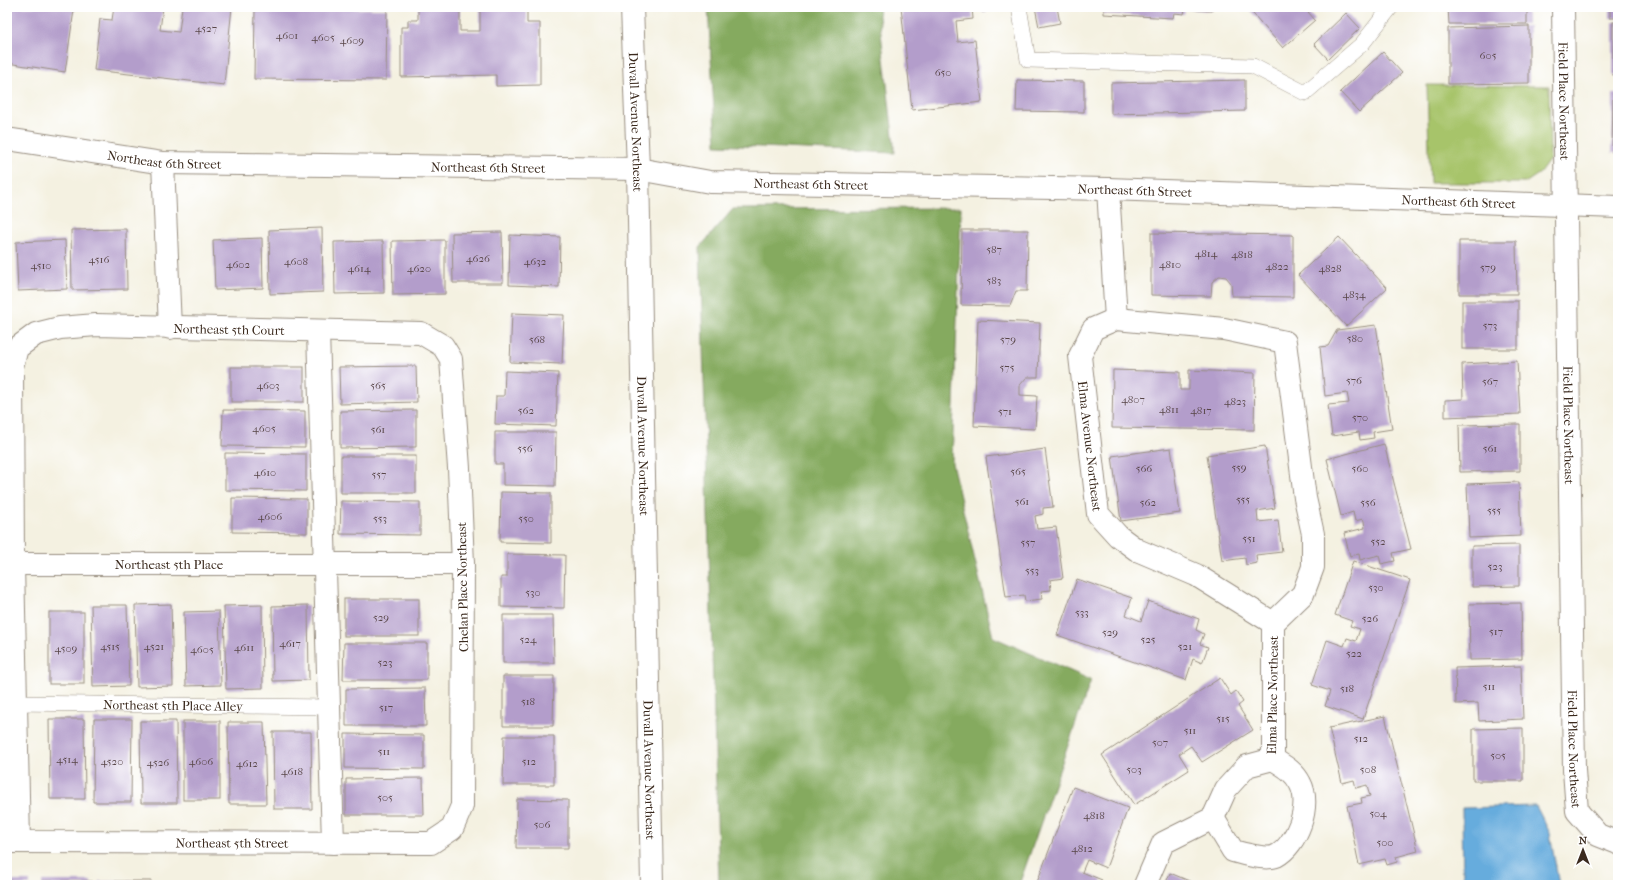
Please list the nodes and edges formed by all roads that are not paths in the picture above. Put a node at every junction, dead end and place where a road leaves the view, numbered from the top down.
1 (632, 7) edge
2 (1019, 7) edge
3 (1391, 7) edge
4 (1563, 7) edge
5 (7, 139) edge
6 (164, 163) junction
7 (638, 169) junction
8 (1108, 189) junction
9 (1565, 206) junction
10 (1618, 206) edge
11 (1116, 319) junction
12 (170, 328) junction
13 (318, 331) junction
14 (443, 346) joint
15 (13, 564) junction
16 (463, 564) junction
17 (325, 565) junction
18 (1273, 623) junction
19 (16, 703) junction
20 (329, 707) junction
21 (1273, 759) junction
22 (1213, 818) junction
23 (452, 829) joint
24 (13, 842) edge
25 (333, 843) junction
26 (1618, 843) edge
27 (652, 885) edge
28 (1145, 885) edge

1 - 7 street, Duvall Avenue Northeast
2 - 3 lane
4 - 9 street, Field Place Northeast
5 - 6 street, Northeast 6th Street
6 - 7 street, Northeast 6th Street
6 - 12 street
7 - 8 street, Northeast 6th Street
7 - 27 street, Duvall Avenue Northeast
8 - 9 street, Northeast 6th Street
8 - 11 street
9 - 10 street, Northeast 6th Street
9 - 26 street, Field Place Northeast
11 - 18 street, Elma Avenue Northeast
11 - 18 street, Elma Place Northeast
12 - 13 street, Northeast 5th Court
12 - 15 street, Northeast 5th Court
13 - 14 street, Northeast 5th Court
13 - 17 street
14 - 16 street, Chelan Place Northeast
15 - 17 street, Northeast 5th Place
15 - 19 street
16 - 17 street, Northeast 5th Place
16 - 23 street, Chelan Place Northeast
17 - 20 street
18 - 21 street, Elma Place Northeast
19 - 20 lane, Northeast 5th Place Alley
19 - 24 street
20 - 25 street
21 - 22 street, Elma Place Northeast
21 - 22 street
22 - 28 street
23 - 25 street, Northeast 5th Street
24 - 25 street, Northeast 5th Street

